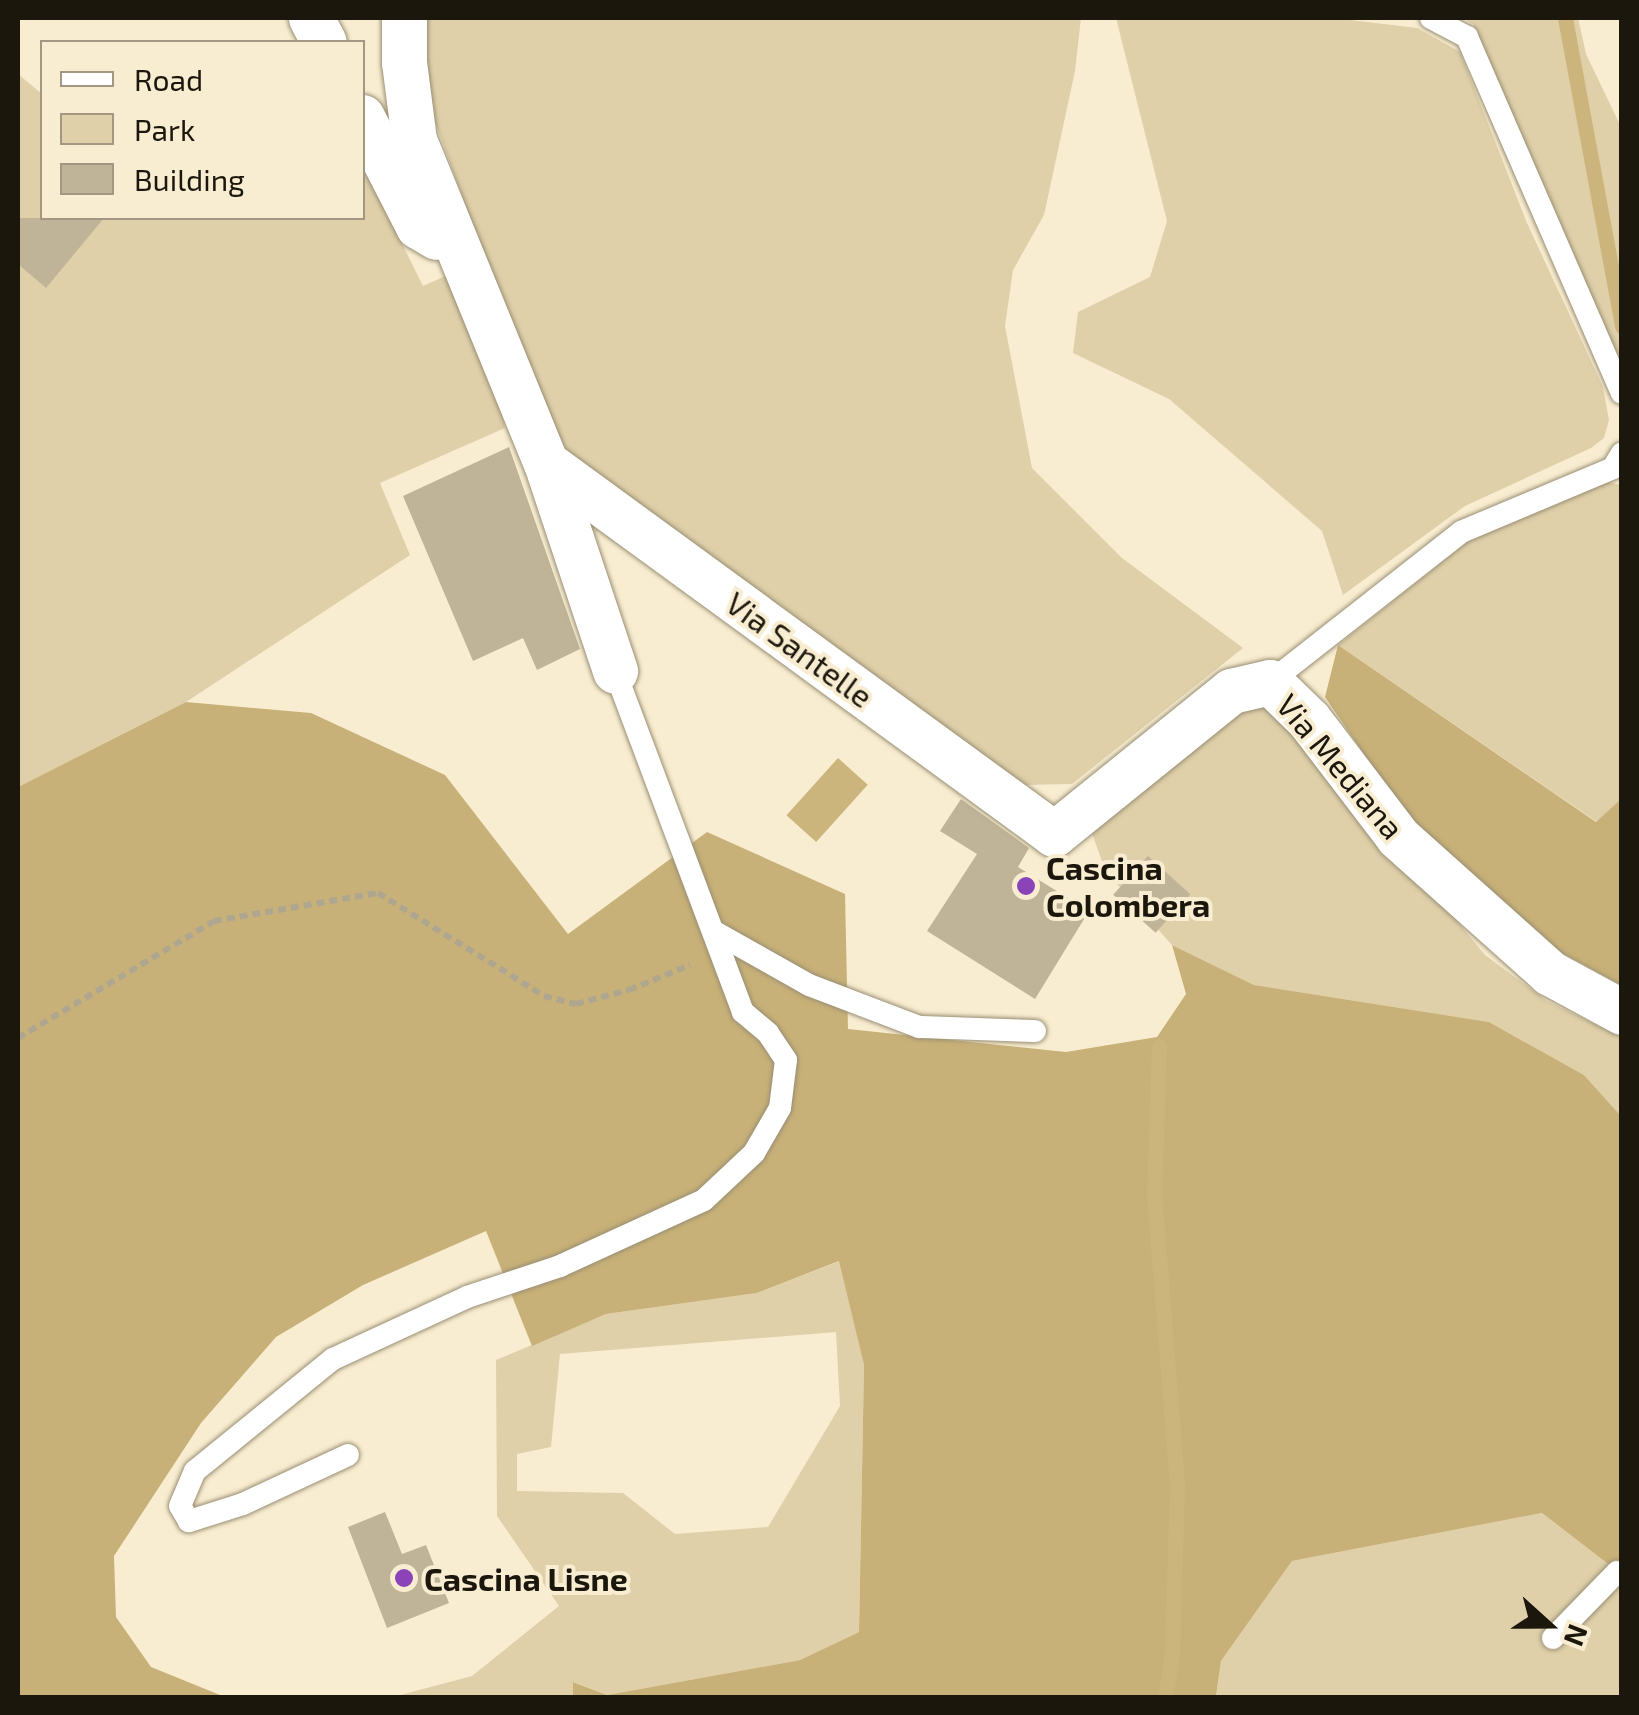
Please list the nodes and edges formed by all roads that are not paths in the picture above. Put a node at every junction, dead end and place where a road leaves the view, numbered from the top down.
1 (404, 18) edge
2 (1431, 18) edge
3 (365, 123) edge
4 (458, 252) junction
5 (1622, 393) edge
6 (546, 463) junction
7 (1619, 464) edge
8 (615, 671) joint
9 (1270, 682) junction
10 (1054, 834) joint
11 (718, 942) junction
12 (1622, 1012) edge
13 (1035, 1032) dead end
14 (348, 1455) dead end
15 (1617, 1572) dead end
16 (1553, 1638) dead end

1 - 4 street
2 - 5 lane
3 - 4 street
4 - 6 street
6 - 8 street
6 - 10 street, Via Santelle
7 - 9 lane
8 - 11 lane
9 - 10 street, Via Mediana
9 - 12 street, Via Mediana
11 - 13 lane
11 - 14 lane
15 - 16 lane

